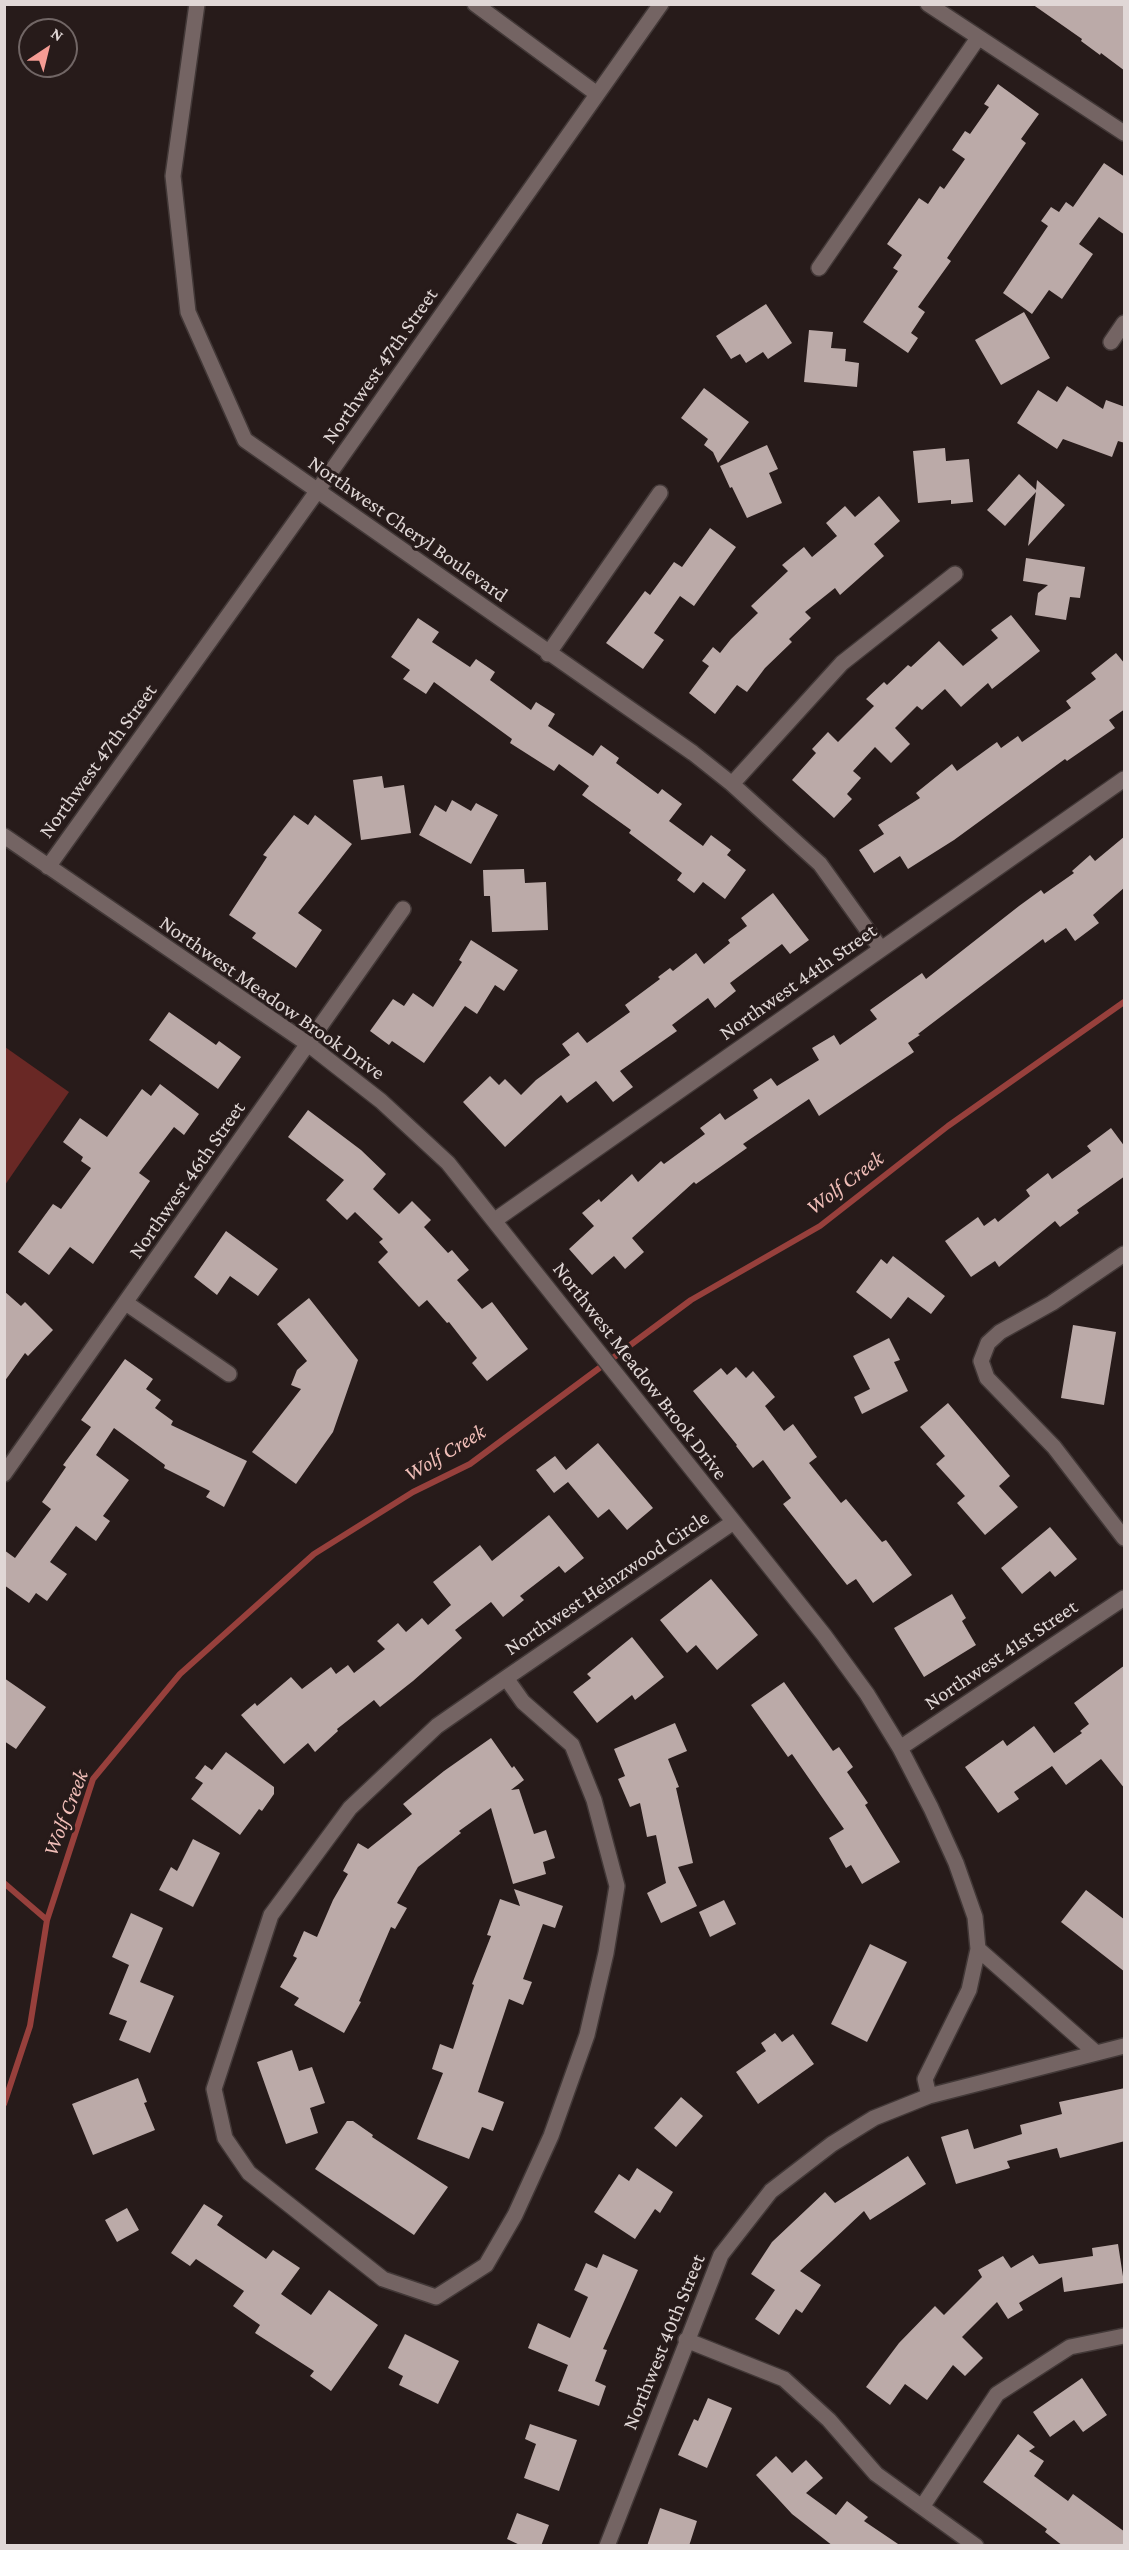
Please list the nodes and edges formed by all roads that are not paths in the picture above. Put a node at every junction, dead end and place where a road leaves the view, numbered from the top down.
1 (197, 4) edge
2 (475, 4) edge
3 (661, 4) edge
4 (928, 4) edge
5 (978, 38) junction
6 (597, 94) junction
7 (1125, 133) edge
8 (819, 268) dead end
9 (1125, 323) edge
10 (1111, 342) dead end
11 (318, 490) junction
12 (660, 493) dead end
13 (955, 574) dead end
14 (548, 654) junction
15 (1125, 779) edge
16 (732, 784) junction
17 (4, 836) edge
18 (48, 867) junction
19 (403, 909) dead end
20 (880, 949) junction
21 (308, 1044) junction
22 (495, 1220) junction
23 (1125, 1254) edge
24 (126, 1303) junction
25 (230, 1374) dead end
26 (4, 1474) edge
27 (732, 1523) junction
28 (1125, 1538) edge
29 (1125, 1598) edge
30 (506, 1678) junction
31 (900, 1748) junction
32 (978, 1949) junction
33 (1125, 2046) edge
34 (1095, 2052) junction
35 (929, 2096) junction
36 (1125, 2336) edge
37 (686, 2340) junction
38 (922, 2507) junction
39 (608, 2546) edge
40 (976, 2546) edge

1 - 11 street, Northwest Cheryl Boulevard
2 - 6 street
3 - 6 street, Northwest 47th Street
4 - 5 street
5 - 7 street
5 - 8 street
6 - 11 street, Northwest 47th Street
9 - 10 street
11 - 14 street, Northwest Cheryl Boulevard
11 - 18 street, Northwest 47th Street
12 - 14 street
13 - 16 street
14 - 16 street, Northwest Cheryl Boulevard
15 - 20 street, Northwest 44th Street
16 - 20 street, Northwest Cheryl Boulevard
17 - 18 street, Northwest Meadow Brook Drive
18 - 21 street, Northwest Meadow Brook Drive
19 - 21 street, Northwest 46th Street
20 - 22 street, Northwest 44th Street
21 - 22 street, Northwest Meadow Brook Drive
21 - 24 street, Northwest 46th Street
22 - 27 street, Northwest Meadow Brook Drive
23 - 28 street
24 - 25 street
24 - 26 street, Northwest 46th Street
27 - 30 street, Northwest Heinzwood Circle
27 - 31 street, Northwest Meadow Brook Drive
29 - 31 street, Northwest 41st Street
30 - 30 street, Northwest Heinzwood Circle
31 - 32 street, Northwest Meadow Brook Drive
32 - 34 street
32 - 35 street, Northwest Meadow Brook Drive
33 - 34 street, Northwest 40th Street
34 - 35 street, Northwest 40th Street
35 - 37 street, Northwest 40th Street
36 - 38 street
37 - 38 street
37 - 39 street, Northwest 40th Street
38 - 40 street

